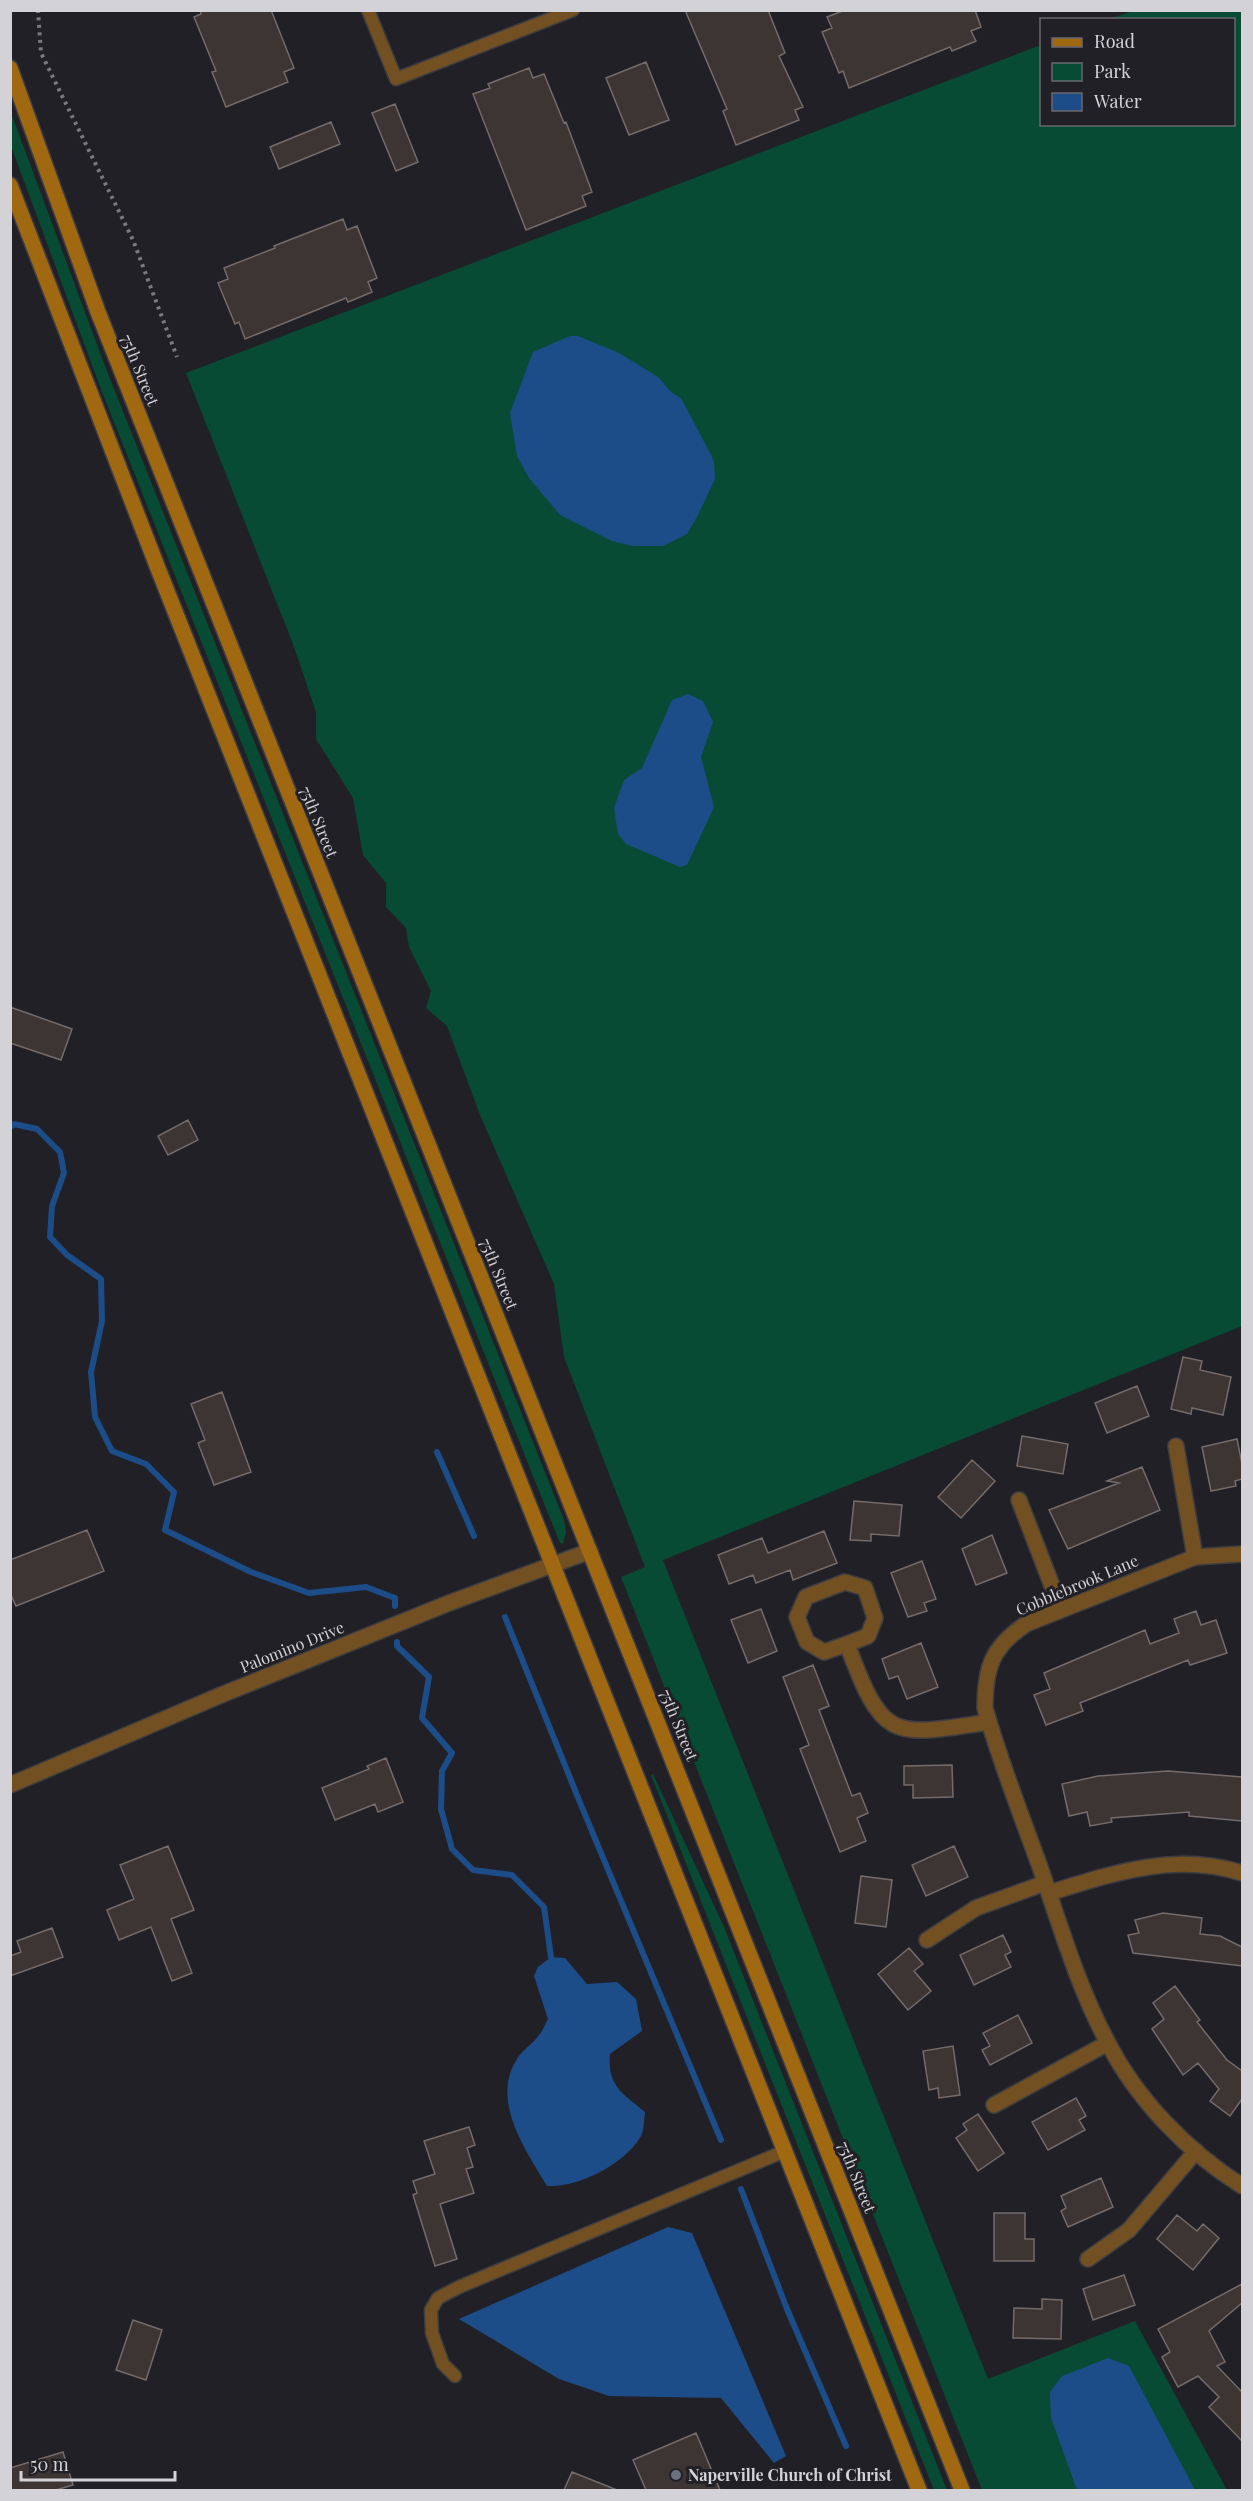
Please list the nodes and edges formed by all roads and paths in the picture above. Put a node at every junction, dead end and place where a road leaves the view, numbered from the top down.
1 (38, 10) edge
2 (368, 10) edge
3 (573, 10) edge
4 (10, 68) edge
5 (10, 185) edge
6 (177, 357) dead end
7 (1176, 1446) dead end
8 (1019, 1500) dead end
9 (590, 1551) junction
10 (1242, 1554) edge
11 (1196, 1557) junction
12 (554, 1565) junction
13 (1061, 1609) junction
14 (848, 1644) junction
15 (989, 1722) junction
16 (10, 1785) edge
17 (1242, 1873) edge
18 (1047, 1888) junction
19 (927, 1940) dead end
20 (1108, 2043) junction
21 (994, 2105) dead end
22 (785, 2151) junction
23 (1196, 2151) junction
24 (1242, 2186) edge
25 (1088, 2259) dead end
26 (456, 2376) dead end
27 (919, 2490) edge
28 (962, 2490) edge

1 - 6 path
2 - 3 lane
4 - 9 main road, 75th Street
5 - 12 main road
7 - 11 street
8 - 13 street
9 - 12 street, Palomino Drive
9 - 28 main road, 75th Street
10 - 11 street, Cobblebrook Lane
11 - 13 street, Cobblebrook Lane
12 - 16 street, Palomino Drive
12 - 22 main road
13 - 15 street, Cobblebrook Lane
14 - 14 street
14 - 15 street
15 - 18 street, Cobblebrook Lane
17 - 18 street
18 - 19 street
18 - 20 street, Cobblebrook Lane
20 - 21 street
20 - 23 street, Cobblebrook Lane
22 - 26 lane
22 - 27 main road
23 - 24 street, Cobblebrook Lane
23 - 25 street

